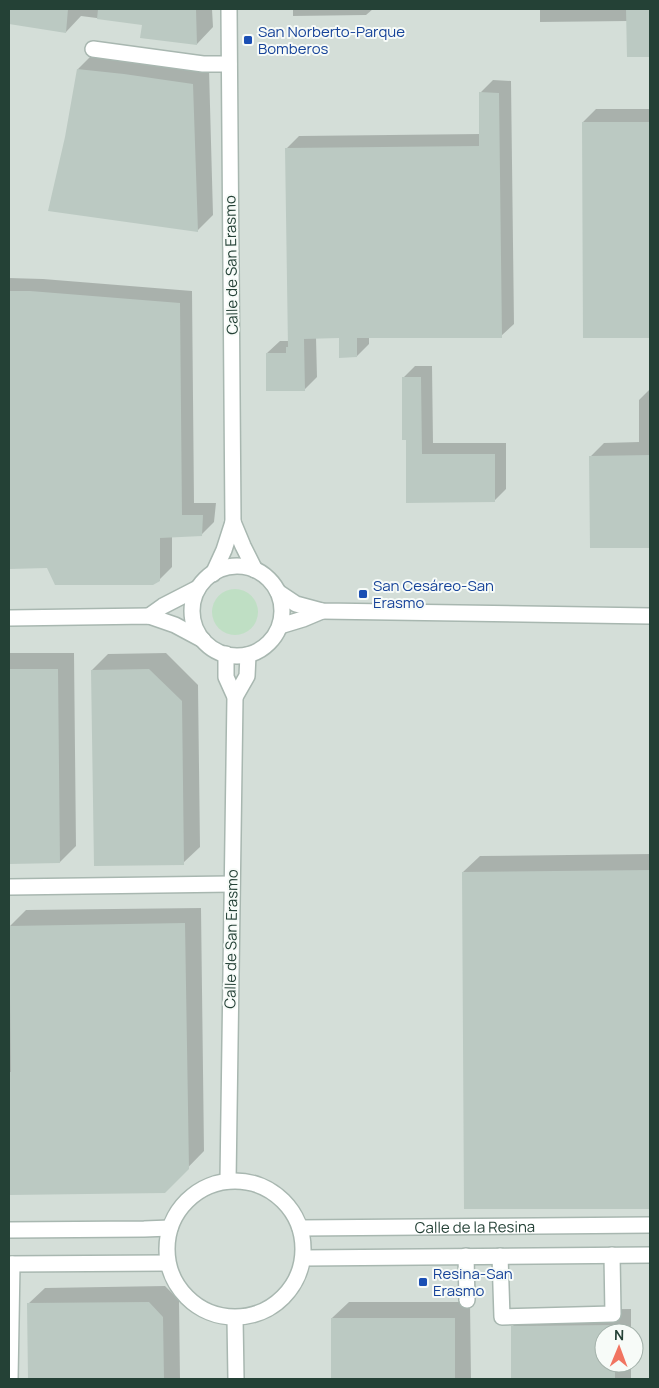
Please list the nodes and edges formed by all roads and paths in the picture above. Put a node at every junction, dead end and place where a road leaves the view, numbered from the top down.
1 (229, 9) edge
2 (92, 49) dead end
3 (229, 64) junction
4 (233, 522) junction
5 (255, 570) junction
6 (213, 574) junction
7 (198, 588) junction
8 (278, 592) junction
9 (322, 611) junction
10 (149, 616) junction
11 (650, 616) edge
12 (9, 618) edge
13 (280, 626) junction
14 (203, 640) junction
15 (226, 654) junction
16 (248, 654) junction
17 (234, 697) junction
18 (232, 884) junction
19 (9, 887) edge
20 (228, 1181) junction
21 (650, 1225) edge
22 (170, 1228) junction
23 (300, 1228) junction
24 (9, 1230) edge
25 (650, 1255) edge
26 (466, 1256) junction
27 (500, 1256) junction
28 (612, 1256) junction
29 (303, 1258) junction
30 (167, 1263) junction
31 (10, 1264) edge
32 (467, 1300) dead end
33 (235, 1318) junction
34 (10, 1379) edge
35 (236, 1379) edge

1 - 3 street, Calle de San Erasmo
2 - 3 street
3 - 4 street, Calle de San Erasmo
4 - 5 street, Calle de San Erasmo
4 - 6 street, Calle de San Erasmo
5 - 6 street
5 - 8 street
6 - 7 street
7 - 10 street
7 - 14 street
8 - 9 street
8 - 13 street
9 - 11 street
9 - 13 street
10 - 12 street
10 - 14 street
13 - 16 street
14 - 15 street
15 - 16 street
15 - 17 street, Calle de San Erasmo
16 - 17 street
17 - 18 street, Calle de San Erasmo
18 - 19 street
18 - 20 street, Calle de San Erasmo
20 - 22 street
20 - 23 street
21 - 23 street, Calle de la Resina
22 - 24 street
22 - 30 street
23 - 29 street
25 - 28 street, Calle de la Resina
26 - 27 street, Calle de la Resina
26 - 29 street, Calle de la Resina
26 - 32 street
27 - 28 street, Calle de la Resina
27 - 28 street
29 - 33 street
30 - 31 street
30 - 33 street
31 - 34 street
33 - 35 street

